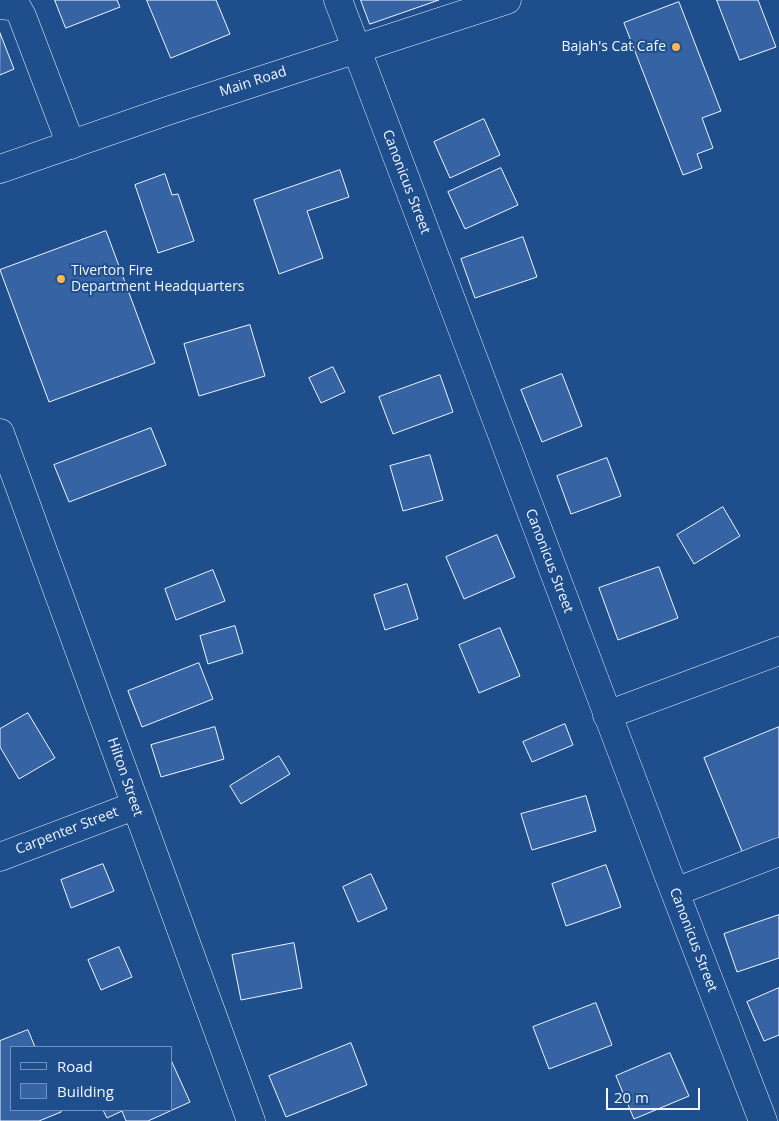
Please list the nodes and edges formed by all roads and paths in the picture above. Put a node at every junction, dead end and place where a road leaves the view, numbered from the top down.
1 (338, 0) edge
2 (507, 0) edge
3 (0, 5) edge
4 (356, 48) junction
5 (71, 145) junction
6 (0, 169) edge
7 (0, 433) edge
8 (779, 651) edge
9 (607, 715) junction
10 (134, 806) junction
11 (779, 852) edge
12 (0, 857) edge
13 (675, 892) junction
14 (250, 1121) edge
15 (763, 1121) edge

1 - 4 street, Canonicus Street
2 - 4 street, Main Road
3 - 5 street
4 - 5 street, Main Road
4 - 9 street, Canonicus Street
5 - 6 street, Main Road
7 - 10 street, Hilton Street
8 - 9 street
9 - 13 street, Canonicus Street
10 - 12 street, Carpenter Street
10 - 14 street, Hilton Street
11 - 13 street
13 - 15 street, Canonicus Street

